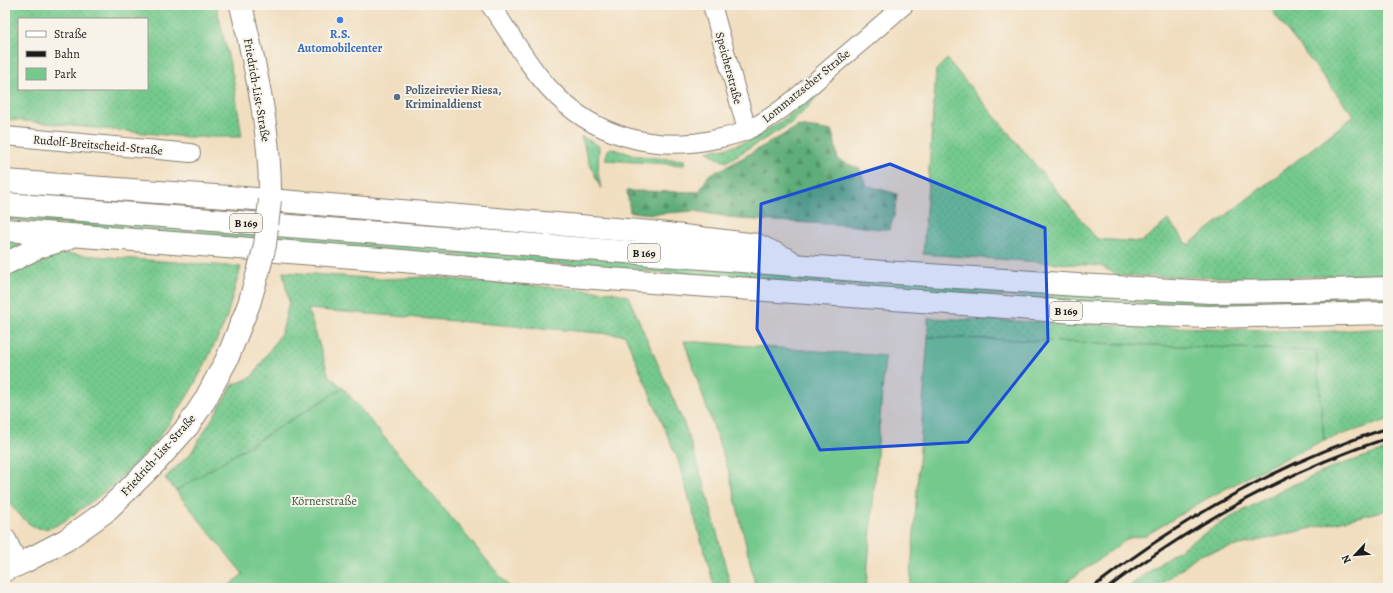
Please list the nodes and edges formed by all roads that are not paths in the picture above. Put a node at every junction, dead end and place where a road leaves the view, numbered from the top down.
1 (241, 5) edge
2 (490, 5) edge
3 (712, 5) edge
4 (904, 5) edge
5 (746, 130) junction
6 (5, 136) edge
7 (191, 153) dead end
8 (5, 180) edge
9 (270, 200) junction
10 (5, 204) edge
11 (5, 230) edge
12 (79, 236) junction
13 (5, 264) edge
14 (801, 266) junction
15 (1388, 288) edge
16 (1388, 313) edge
17 (5, 540) edge
18 (11, 567) edge

1 - 9 main road, Friedrich-List-Straße
2 - 5 street, Lommatzscher Straße
3 - 5 street, Speicherstraße
4 - 5 street, Lommatzscher Straße
6 - 7 street, Rudolf-Breitscheid-Straße
8 - 9 main road
9 - 14 main road
9 - 18 main road, Friedrich-List-Straße, bridge
10 - 14 main road, B 169
11 - 12 main road, B 169
12 - 13 main road
12 - 16 main road, B 169
14 - 15 main road, B 169
17 - 18 main road

